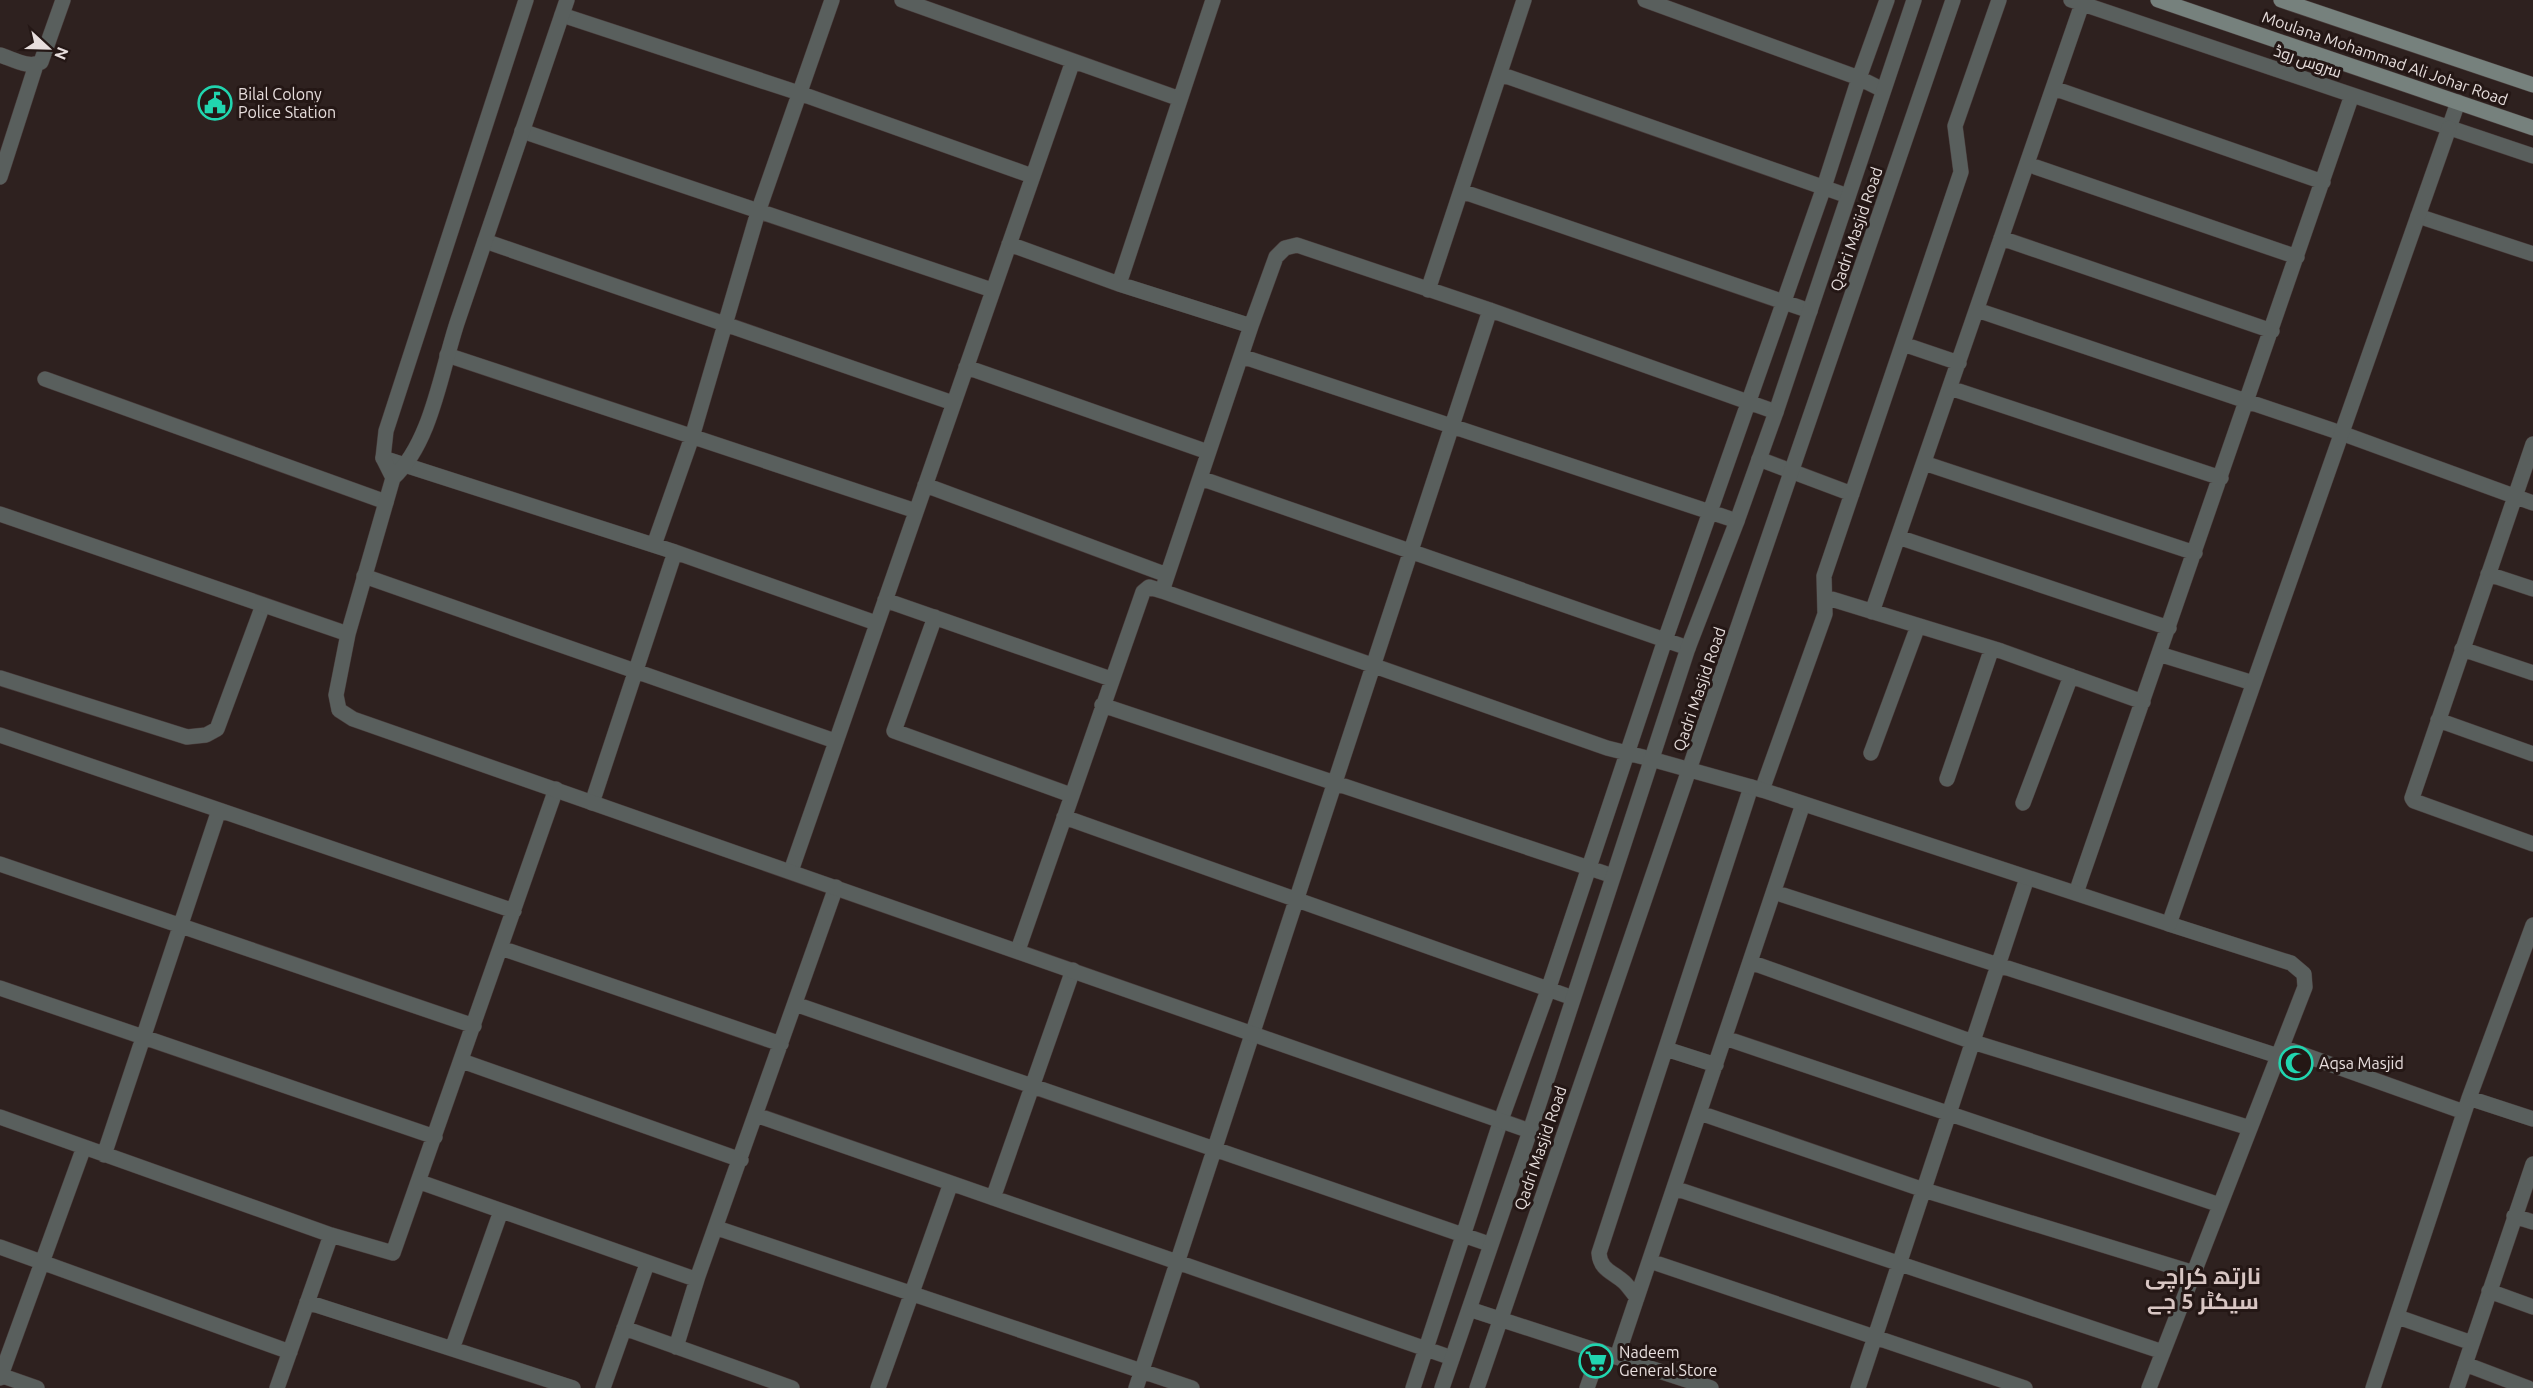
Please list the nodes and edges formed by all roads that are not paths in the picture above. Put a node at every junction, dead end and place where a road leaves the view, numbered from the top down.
1 (63, 0) edge
2 (526, 0) edge
3 (832, 0) edge
4 (904, 0) edge
5 (1213, 0) edge
6 (1524, 0) edge
7 (1645, 0) edge
8 (1887, 0) edge
9 (1914, 0) edge
10 (1953, 0) edge
11 (1999, 0) edge
12 (2158, 0) edge
13 (2281, 0) edge
14 (2077, 2) edge
15 (565, 7) edge
16 (0, 55) edge
17 (1073, 61) junction
18 (36, 65) junction
19 (1500, 74) junction
20 (1859, 78) junction
21 (2533, 85) edge
22 (2053, 88) junction
23 (1883, 90) junction
24 (799, 93) junction
25 (2352, 95) junction
26 (1180, 99) junction
27 (2457, 102) junction
28 (2449, 128) junction
29 (2533, 128) edge
30 (522, 131) junction
31 (2533, 156) edge
32 (2027, 164) junction
33 (1032, 176) junction
34 (0, 177) edge
35 (2323, 182) junction
36 (1824, 187) junction
37 (1461, 191) junction
38 (1848, 196) junction
39 (758, 212) junction
40 (2418, 216) junction
41 (2001, 238) junction
42 (485, 241) junction
43 (1009, 244) junction
44 (2533, 254) edge
45 (2297, 257) junction
46 (1119, 284) junction
47 (992, 290) junction
48 (1428, 290) junction
49 (1784, 302) junction
50 (1490, 310) junction
51 (1977, 310) junction
52 (1810, 311) junction
53 (725, 322) junction
54 (1251, 326) junction
55 (2272, 331) junction
56 (1903, 344) junction
57 (447, 355) junction
58 (1241, 356) junction
59 (1959, 363) junction
60 (966, 367) junction
61 (45, 379) dead end
62 (1950, 388) junction
63 (2247, 402) junction
64 (953, 403) junction
65 (1749, 403) junction
66 (1776, 412) junction
67 (1452, 426) junction
68 (2341, 433) junction
69 (692, 437) junction
70 (2533, 444) edge
71 (1208, 452) junction
72 (383, 458) junction
73 (1759, 459) junction
74 (1924, 463) junction
75 (408, 465) junction
76 (1792, 471) junction
77 (393, 478) junction
78 (1200, 478) junction
79 (2221, 478) junction
80 (925, 485) junction
81 (1852, 494) junction
82 (2515, 497) junction
83 (386, 502) junction
84 (2533, 503) edge
85 (916, 511) junction
86 (1711, 513) junction
87 (0, 514) edge
88 (1737, 521) junction
89 (1898, 537) junction
90 (654, 546) junction
91 (675, 552) junction
92 (1410, 552) junction
93 (2195, 553) junction
94 (2488, 574) junction
95 (1167, 575) junction
96 (364, 576) junction
97 (2533, 589) edge
98 (1162, 591) junction
99 (1825, 597) junction
100 (885, 600) junction
101 (263, 605) junction
102 (1872, 612) junction
103 (935, 617) junction
104 (876, 623) junction
105 (1918, 626) junction
106 (2169, 627) junction
107 (348, 634) junction
108 (1665, 640) junction
109 (1688, 648) junction
110 (1992, 648) junction
111 (2462, 649) junction
112 (2159, 654) junction
113 (1373, 667) junction
114 (636, 671) junction
115 (2533, 673) edge
116 (2071, 676) junction
117 (0, 678) edge
118 (1111, 679) junction
119 (2253, 683) junction
120 (2143, 702) junction
121 (1102, 705) junction
122 (2438, 720) junction
123 (0, 735) edge
124 (836, 741) junction
125 (1627, 753) junction
126 (1871, 753) dead end
127 (2533, 753) edge
128 (1651, 759) junction
129 (1690, 770) junction
130 (1947, 779) dead end
131 (1335, 783) junction
132 (556, 789) junction
133 (1756, 789) junction
134 (1071, 795) junction
135 (592, 802) junction
136 (2023, 803) dead end
137 (1803, 804) junction
138 (219, 810) junction
139 (1064, 817) junction
140 (2533, 844) edge
141 (0, 864) edge
142 (1589, 868) junction
143 (790, 871) junction
144 (1613, 876) junction
145 (2027, 878) junction
146 (836, 887) junction
147 (1774, 892) junction
148 (2076, 893) junction
149 (1297, 900) junction
150 (514, 911) junction
151 (2169, 924) junction
152 (2533, 925) edge
153 (180, 926) junction
154 (501, 948) junction
155 (1018, 950) junction
156 (1750, 962) junction
157 (1999, 964) junction
158 (1073, 970) junction
159 (0, 988) edge
160 (1548, 990) junction
161 (1573, 998) junction
162 (795, 1004) junction
163 (474, 1026) junction
164 (1253, 1032) junction
165 (143, 1037) junction
166 (1725, 1038) junction
167 (1973, 1042) junction
168 (781, 1044) junction
169 (1666, 1049) junction
170 (2280, 1052) junction
171 (462, 1060) junction
172 (1716, 1065) junction
173 (1031, 1086) junction
174 (2466, 1105) junction
175 (1700, 1113) junction
176 (1949, 1114) junction
177 (756, 1115) junction
178 (0, 1117) edge
179 (2533, 1119) edge
180 (1501, 1120) junction
181 (2250, 1128) junction
182 (1530, 1131) junction
183 (435, 1137) junction
184 (84, 1147) junction
185 (1215, 1149) junction
186 (104, 1155) junction
187 (741, 1160) junction
188 (2533, 1164) edge
189 (420, 1182) junction
190 (951, 1183) junction
191 (1674, 1188) junction
192 (1924, 1190) junction
193 (993, 1198) junction
194 (2220, 1205) junction
195 (501, 1211) junction
196 (2514, 1216) junction
197 (2533, 1222) edge
198 (717, 1228) junction
199 (1463, 1234) junction
200 (331, 1235) junction
201 (1489, 1244) junction
202 (0, 1247) edge
203 (42, 1262) junction
204 (1650, 1262) junction
205 (1178, 1263) junction
206 (1900, 1263) junction
207 (647, 1264) junction
208 (2194, 1274) junction
209 (698, 1276) junction
210 (2489, 1291) junction
211 (911, 1293) junction
212 (1637, 1298) junction
213 (308, 1302) junction
214 (2533, 1307) edge
215 (1469, 1309) junction
216 (2398, 1317) junction
217 (1501, 1319) junction
218 (624, 1328) junction
219 (1875, 1338) junction
220 (2472, 1344) junction
221 (676, 1347) junction
222 (1426, 1348) junction
223 (452, 1349) junction
224 (1600, 1351) junction
225 (290, 1352) junction
226 (2163, 1352) junction
227 (1617, 1357) junction
228 (1452, 1358) junction
229 (2465, 1364) junction
230 (1142, 1370) junction
231 (0, 1376) edge
232 (37, 1388) edge
233 (277, 1388) edge
234 (573, 1388) edge
235 (603, 1388) edge
236 (792, 1388) edge
237 (878, 1388) edge
238 (1136, 1388) edge
239 (1192, 1388) edge
240 (1413, 1388) edge
241 (1442, 1388) edge
242 (1477, 1388) edge
243 (1587, 1388) edge
244 (1711, 1388) edge
245 (1858, 1388) edge
246 (2025, 1388) edge
247 (2149, 1388) edge
248 (2373, 1388) edge
249 (2457, 1388) edge
250 (2528, 1388) edge

1 - 18 street
2 - 72 street
3 - 24 street
4 - 17 street
5 - 26 street
6 - 19 street
7 - 20 street
8 - 20 street
9 - 23 street, Qadri Masjid Road
10 - 76 street, Qadri Masjid Road
11 - 56 street
12 - 27 main road, Moulana Mohammad Ali Johar Road
13 - 21 main road, Moulana Mohammad Ali Johar Road
14 - 22 street
14 - 25 street, سروس روڈ
15 - 24 street
15 - 30 street
16 - 18 street
17 - 26 street
17 - 33 street
18 - 34 street
19 - 36 street
19 - 37 street
20 - 23 street
20 - 36 street
22 - 32 street
22 - 35 street
23 - 38 street, Qadri Masjid Road
24 - 33 street
24 - 39 street
25 - 28 street, سروس روڈ
25 - 35 street
26 - 46 street
27 - 28 street
27 - 29 main road, Moulana Mohammad Ali Johar Road
28 - 31 street, سروس روڈ
28 - 40 street
30 - 39 street
30 - 42 street
32 - 41 street
32 - 45 street
33 - 43 street
35 - 45 street
36 - 38 street
36 - 49 street
37 - 48 street
37 - 49 street
38 - 52 street, Qadri Masjid Road
39 - 47 street
39 - 53 street
40 - 44 street
40 - 68 street
41 - 51 street
41 - 55 street
42 - 53 street
42 - 57 street
43 - 46 street
43 - 47 street
45 - 55 street
46 - 54 street
47 - 60 street
48 - 50 street
48 - 54 street
49 - 52 street
49 - 65 street
50 - 65 street
50 - 67 street
51 - 59 street
51 - 63 street
52 - 66 street, Qadri Masjid Road
53 - 64 street
53 - 69 street
54 - 58 street
55 - 63 street
56 - 59 street
56 - 81 street
57 - 69 street
57 - 75 street
58 - 67 street
58 - 71 street
59 - 62 street
60 - 64 street
60 - 71 street
61 - 83 street
62 - 74 street
62 - 79 street
63 - 68 street
63 - 79 street
64 - 80 street
65 - 66 street
65 - 86 street
66 - 73 street, Qadri Masjid Road
67 - 86 street
67 - 92 street
68 - 82 street
68 - 119 street
69 - 85 street
69 - 90 street
70 - 82 street
71 - 78 street
72 - 75 street
72 - 77 street
73 - 76 street
73 - 88 street, Qadri Masjid Road
74 - 89 street
74 - 93 street
75 - 77 street
75 - 90 street
76 - 81 street
76 - 129 street, Qadri Masjid Road
77 - 83 street
78 - 92 street
78 - 95 street
79 - 93 street
80 - 85 street
80 - 95 street
81 - 99 street
82 - 84 street
82 - 94 street
83 - 96 street
85 - 100 street
86 - 88 street
86 - 108 street
87 - 101 street
88 - 109 street, Qadri Masjid Road
89 - 102 street
89 - 106 street
90 - 91 street
91 - 104 street
91 - 114 street
92 - 108 street
92 - 113 street
93 - 106 street
94 - 97 street
94 - 111 street
95 - 98 street
96 - 107 street
96 - 114 street
98 - 113 street
98 - 118 street
99 - 102 street
99 - 133 street
100 - 103 street
100 - 104 street
101 - 107 street
101 - 117 street
102 - 105 street
103 - 118 street
103 - 134 street
104 - 124 street
105 - 110 street
105 - 126 street
106 - 112 street
107 - 132 street
108 - 109 street
108 - 125 street
109 - 128 street, Qadri Masjid Road
110 - 116 street
110 - 130 street
111 - 115 street
111 - 122 street
112 - 119 street
112 - 120 street
113 - 125 street
113 - 131 street
114 - 124 street
114 - 135 street
116 - 120 street
116 - 136 street
118 - 121 street
119 - 151 street
120 - 148 street
121 - 131 street
121 - 134 street
122 - 127 street
122 - 140 street
123 - 138 street
124 - 143 street
125 - 128 street
125 - 142 street
128 - 129 street
128 - 144 street, Qadri Masjid Road
129 - 133 street
129 - 217 street, Qadri Masjid Road
131 - 142 street
131 - 149 street
132 - 135 street
132 - 150 street
133 - 137 street
133 - 169 street
134 - 139 street
135 - 143 street
137 - 145 street
137 - 147 street
138 - 150 street
138 - 153 street
139 - 149 street
139 - 155 street
141 - 153 street
142 - 144 street
142 - 160 street
143 - 146 street
144 - 161 street, Qadri Masjid Road
145 - 148 street
145 - 157 street
146 - 155 street
146 - 162 street
147 - 156 street
147 - 157 street
148 - 151 street
149 - 160 street
149 - 164 street
150 - 154 street
151 - 170 street
152 - 174 street
153 - 163 street
153 - 165 street
154 - 163 street
154 - 168 street
155 - 158 street
156 - 166 street
156 - 167 street
157 - 167 street
157 - 170 street
158 - 164 street
158 - 173 street
159 - 165 street
160 - 161 street
160 - 180 street
161 - 182 street, Qadri Masjid Road
162 - 168 street
162 - 173 street
163 - 171 street
164 - 180 street
164 - 185 street
165 - 183 street
165 - 186 street
166 - 172 street
166 - 176 street
167 - 176 street
167 - 181 street
168 - 177 street
169 - 172 street
169 - 212 street
170 - 174 street
170 - 181 street
171 - 183 street
171 - 187 street
172 - 175 street
173 - 185 street
173 - 193 street
174 - 179 street
174 - 216 street
175 - 191 street
175 - 192 street
176 - 192 street
176 - 194 street
177 - 187 street
177 - 190 street
178 - 184 street
180 - 182 street
180 - 199 street
181 - 194 street
182 - 201 street, Qadri Masjid Road
183 - 189 street
184 - 186 street
184 - 203 street
185 - 199 street
185 - 205 street
186 - 200 street
187 - 198 street
188 - 196 street
189 - 195 street
189 - 200 street
190 - 193 street
190 - 211 street
191 - 204 street
191 - 206 street
192 - 206 street
192 - 208 street
193 - 205 street
194 - 208 street
195 - 207 street
195 - 223 street
196 - 197 street
196 - 210 street
198 - 209 street
198 - 211 street
199 - 201 street
199 - 222 street
200 - 213 street
201 - 215 street, Qadri Masjid Road
202 - 203 street
203 - 225 street
203 - 231 street
204 - 212 street
204 - 219 street
205 - 222 street
205 - 230 street
206 - 219 street
206 - 226 street
207 - 209 street
207 - 218 street
208 - 226 street
209 - 221 street
210 - 214 street
210 - 220 street
211 - 230 street
211 - 237 street
212 - 227 street
213 - 223 street
213 - 225 street
215 - 217 street
215 - 228 street, Qadri Masjid Road
216 - 220 street
216 - 248 street
217 - 224 street
217 - 242 street, Qadri Masjid Road
218 - 221 street
218 - 235 street
219 - 245 street
219 - 246 street
220 - 229 street
221 - 236 street
222 - 228 street
222 - 240 street
223 - 234 street
224 - 227 street
224 - 243 street
225 - 233 street
226 - 247 street
227 - 244 street
228 - 241 street, Qadri Masjid Road
229 - 249 street
229 - 250 street
230 - 238 street
230 - 239 street
231 - 232 street

